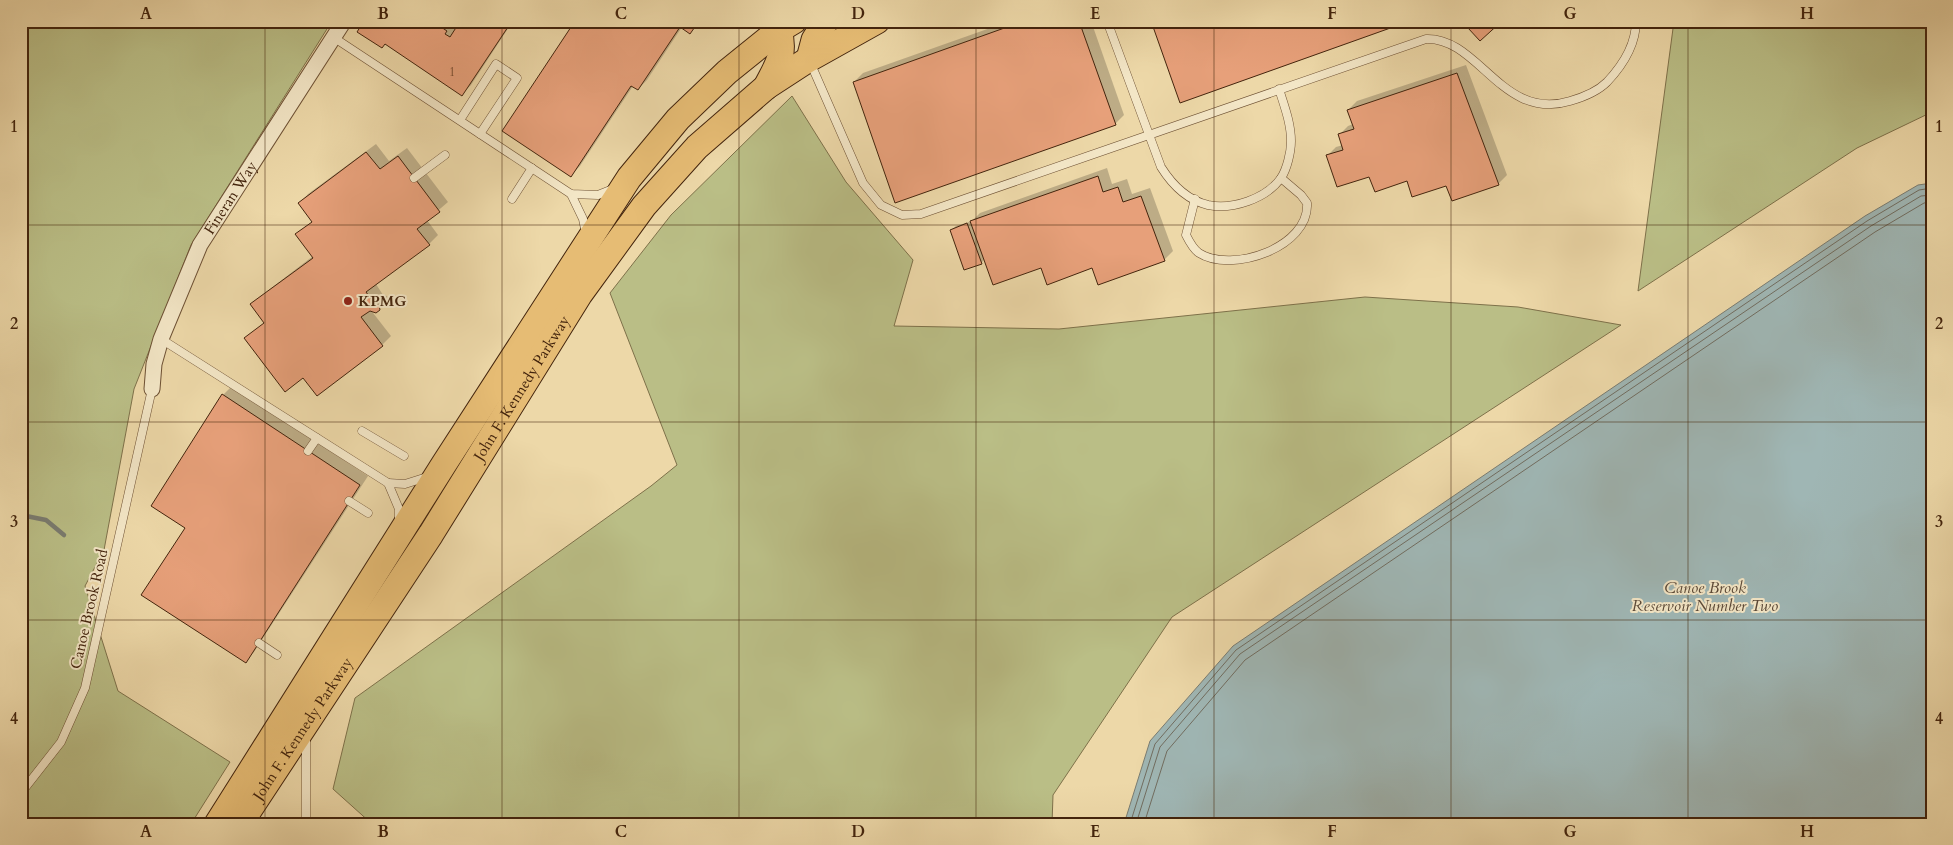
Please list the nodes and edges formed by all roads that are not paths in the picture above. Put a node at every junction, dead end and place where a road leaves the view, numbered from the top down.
1 (344, 21) edge
2 (826, 21) edge
3 (877, 21) edge
4 (1107, 21) edge
5 (1114, 21) edge
6 (1636, 21) edge
7 (783, 24) edge
8 (334, 37) junction
9 (1113, 38) junction
10 (809, 59) junction
11 (766, 87) junction
12 (1278, 89) junction
13 (460, 120) junction
14 (480, 134) junction
15 (1149, 134) junction
16 (445, 155) dead end
17 (532, 168) junction
18 (414, 178) dead end
19 (1281, 178) junction
20 (624, 185) junction
21 (571, 194) junction
22 (512, 199) dead end
23 (1195, 199) junction
24 (587, 242) junction
25 (161, 339) junction
26 (152, 389) joint
27 (362, 431) dead end
28 (317, 438) junction
29 (308, 451) dead end
30 (404, 456) dead end
31 (444, 464) junction
32 (388, 483) junction
33 (349, 501) dead end
34 (368, 512) dead end
35 (396, 539) junction
36 (259, 643) dead end
37 (277, 655) dead end
38 (307, 722) junction
39 (21, 793) edge
40 (217, 824) edge
41 (240, 824) edge
42 (306, 824) edge

1 - 8 street, Fineran Way
2 - 10 main road
3 - 10 main road, John F. Kennedy Parkway
4 - 9 lane
5 - 9 lane
6 - 12 lane
7 - 11 main road
7 - 20 main road, John F. Kennedy Parkway
8 - 13 lane
8 - 25 street, Fineran Way
9 - 15 lane
10 - 11 main road, John F. Kennedy Parkway
10 - 15 lane
11 - 38 main road, John F. Kennedy Parkway
12 - 15 lane
12 - 19 lane
13 - 14 lane
13 - 14 lane
14 - 17 lane
15 - 23 lane
16 - 18 lane
17 - 21 lane
17 - 22 lane
19 - 23 lane
19 - 23 lane
20 - 21 lane
20 - 24 main road, John F. Kennedy Parkway
21 - 24 lane
24 - 31 main road, John F. Kennedy Parkway
25 - 26 street, Fineran Way
25 - 28 lane
26 - 39 lane, Canoe Brook Road
27 - 30 lane
28 - 29 lane
28 - 32 lane
31 - 32 lane
31 - 35 main road, John F. Kennedy Parkway
32 - 35 lane
33 - 34 lane
35 - 40 main road, John F. Kennedy Parkway
36 - 37 lane
38 - 41 main road, John F. Kennedy Parkway
38 - 42 lane

